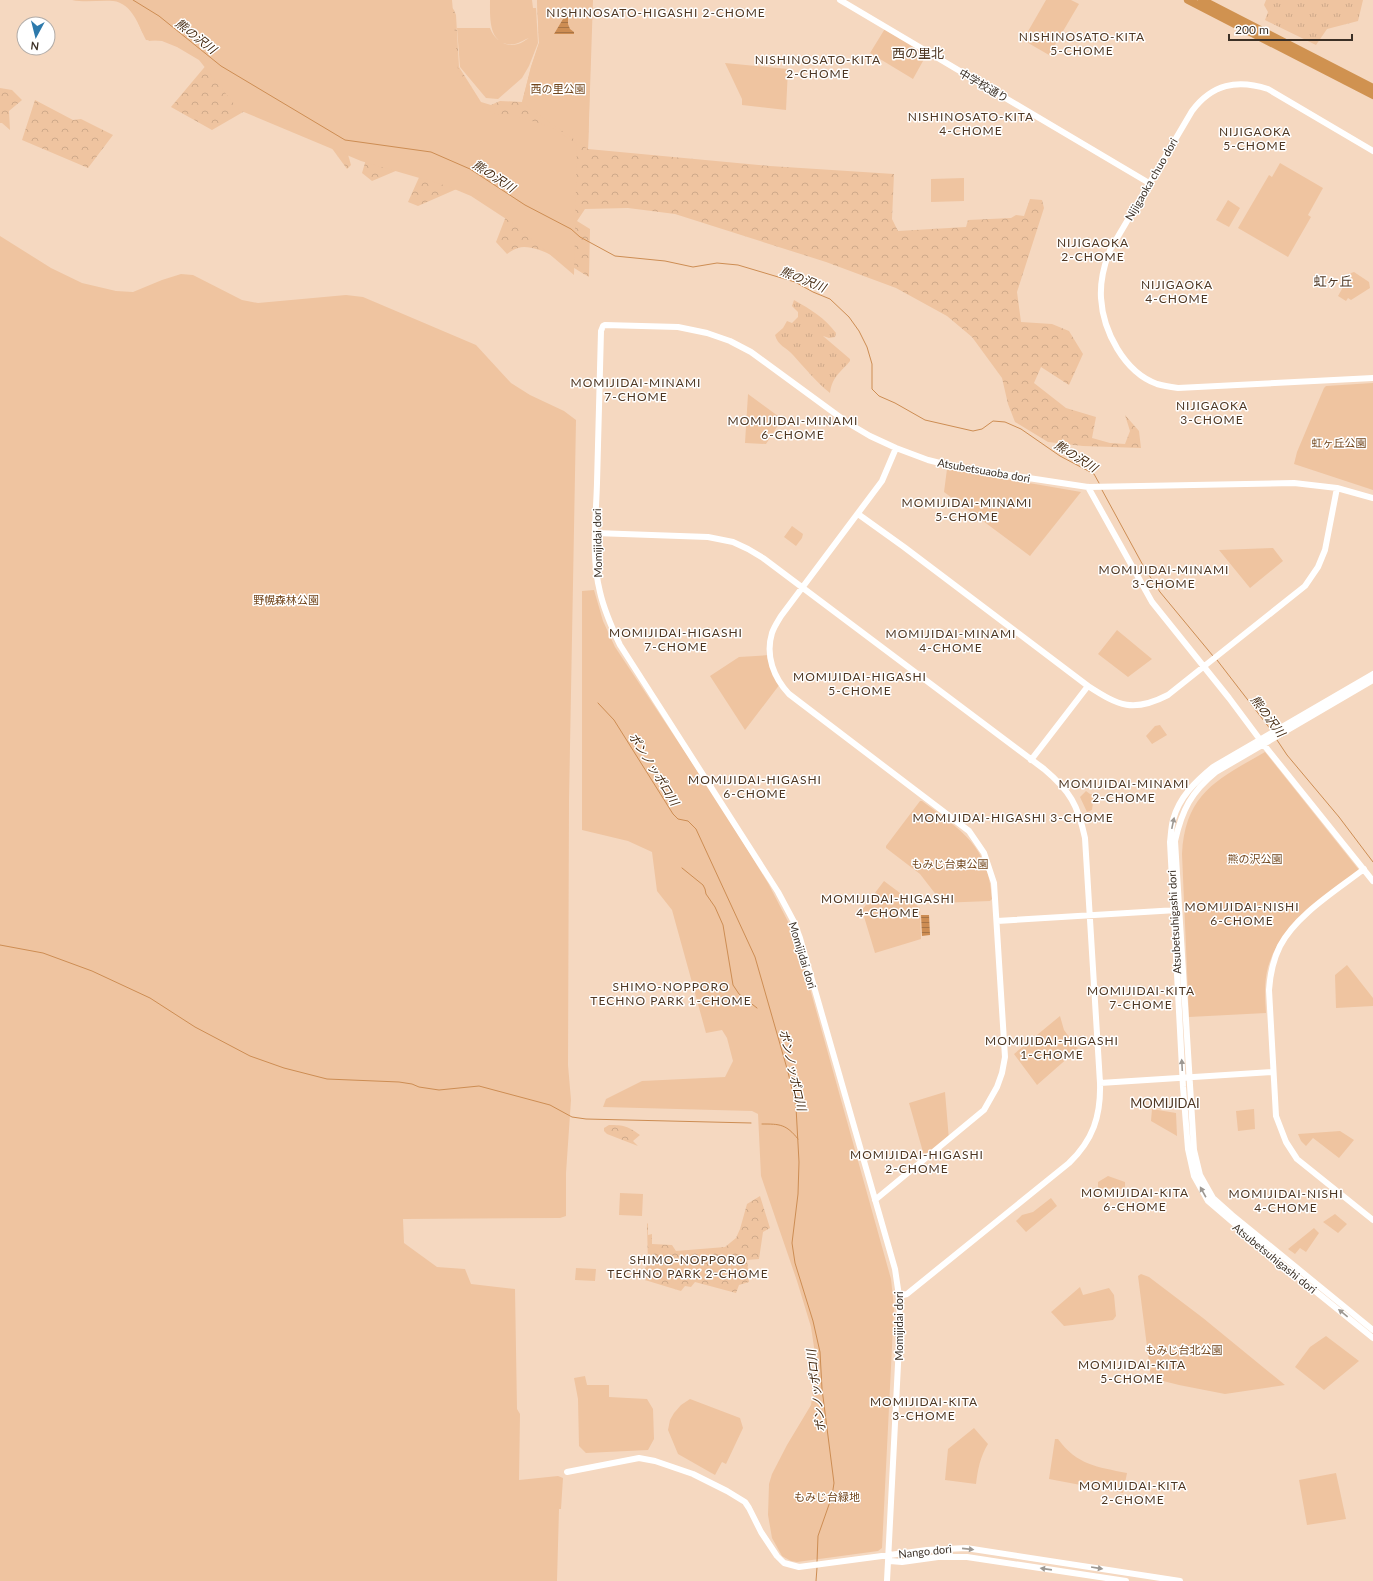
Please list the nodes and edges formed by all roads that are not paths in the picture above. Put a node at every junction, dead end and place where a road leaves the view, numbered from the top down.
1 (840, 0) edge
2 (1188, 0) edge
3 (1202, 0) edge
4 (1373, 88) edge
5 (1373, 95) edge
6 (1373, 151) edge
7 (1150, 183) junction
8 (605, 325) joint
9 (1373, 378) edge
10 (896, 448) junction
11 (1090, 487) junction
12 (1337, 488) junction
13 (1373, 498) edge
14 (858, 514) junction
15 (595, 533) junction
16 (801, 588) junction
17 (1206, 665) junction
18 (1373, 674) edge
19 (1373, 680) edge
20 (1088, 686) junction
21 (1278, 733) junction
22 (1262, 742) junction
23 (1031, 760) junction
24 (1364, 869) junction
25 (1373, 881) edge
26 (1176, 910) junction
27 (1089, 915) junction
28 (997, 921) junction
29 (1273, 1072) junction
30 (1186, 1078) junction
31 (1100, 1083) junction
32 (875, 1200) junction
33 (1373, 1220) edge
34 (900, 1296) junction
35 (1373, 1330) edge
36 (1373, 1338) edge
37 (566, 1472) dead end
38 (888, 1556) junction
39 (887, 1581) edge
40 (1126, 1581) edge
41 (1180, 1581) edge

1 - 7 street, 中学校通り
2 - 5 highway
3 - 4 highway
6 - 7 street, Nijigaoka chuo dori
7 - 9 street, Nijigaoka chuo dori
8 - 10 street, Atsubetsuaoba dori
8 - 15 street, Momijidai dori
10 - 11 street, Atsubetsuaoba dori
10 - 14 street
11 - 12 street, Atsubetsuaoba dori
11 - 17 street
12 - 13 street, Atsubetsuaoba dori
12 - 17 street
14 - 16 street
14 - 20 street
15 - 16 street
15 - 32 street, Momijidai dori
16 - 23 street
16 - 28 street
17 - 20 street
17 - 22 street
18 - 21 street, Atsubetsuhigashi dori
19 - 21 street, Atsubetsuhigashi dori
20 - 23 street
21 - 22 street, Atsubetsuhigashi dori
22 - 24 street
22 - 26 street, Atsubetsuhigashi dori
23 - 27 street
24 - 25 street
24 - 29 street
26 - 27 street
26 - 30 street, Atsubetsuhigashi dori
27 - 28 street
27 - 31 street
28 - 32 street
29 - 30 street
29 - 33 street
30 - 31 street
30 - 35 street, Atsubetsuhigashi dori
36 -> 30 street, Atsubetsuhigashi dori
31 - 34 street
32 - 34 street, Momijidai dori
34 - 38 street, Momijidai dori
37 - 38 street
38 - 39 street, Momijidai dori
40 -> 38 street, Nango dori
38 -> 41 street, Nango dori

